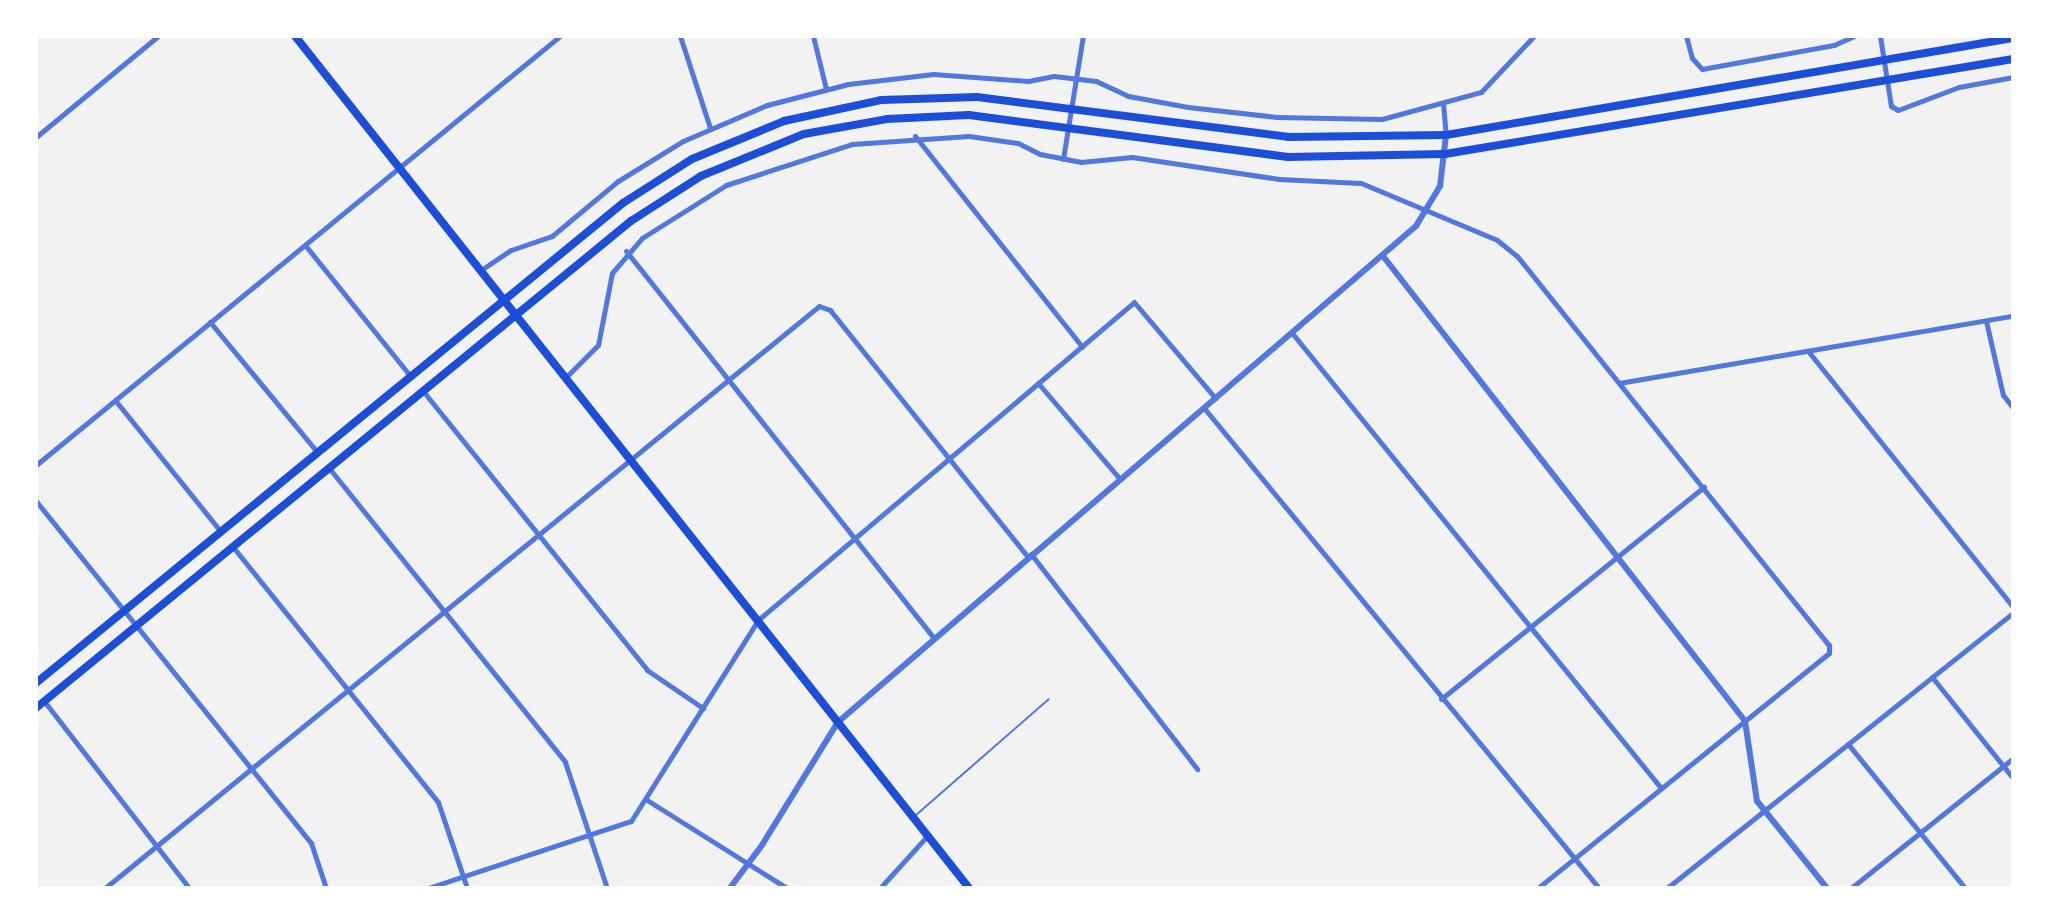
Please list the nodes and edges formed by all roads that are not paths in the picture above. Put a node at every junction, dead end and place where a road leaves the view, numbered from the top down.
1 (158, 36) edge
2 (295, 36) edge
3 (560, 36) edge
4 (680, 36) edge
5 (813, 36) edge
6 (1083, 36) edge
7 (1534, 36) edge
8 (1686, 36) edge
9 (1854, 36) edge
10 (1880, 36) edge
11 (2013, 38) edge
12 (2013, 59) edge
13 (1884, 64) junction
14 (2013, 77) edge
15 (1077, 78) junction
16 (1887, 82) junction
17 (826, 90) junction
18 (1443, 103) junction
19 (1070, 111) junction
20 (1068, 127) junction
21 (710, 128) junction
22 (1446, 135) junction
23 (915, 136) junction
24 (36, 137) edge
25 (1445, 154) junction
26 (1063, 159) junction
27 (398, 166) junction
28 (1427, 213) junction
29 (305, 244) junction
30 (626, 251) junction
31 (1383, 256) junction
32 (481, 270) junction
33 (504, 300) junction
34 (516, 315) junction
35 (2013, 316) edge
36 (1986, 321) junction
37 (210, 322) junction
38 (1292, 333) junction
39 (1082, 347) junction
40 (1808, 351) junction
41 (411, 377) junction
42 (565, 378) junction
43 (728, 379) junction
44 (1038, 383) junction
45 (1619, 383) junction
46 (423, 391) junction
47 (1215, 398) junction
48 (115, 400) junction
49 (1204, 408) junction
50 (2013, 408) edge
51 (317, 452) junction
52 (630, 459) junction
53 (949, 459) junction
54 (36, 465) edge
55 (330, 468) junction
56 (1120, 479) junction
57 (1704, 487) junction
58 (36, 501) edge
59 (221, 532) junction
60 (538, 534) junction
61 (855, 538) junction
62 (233, 547) junction
63 (1029, 555) junction
64 (1618, 557) junction
65 (2013, 607) edge
66 (444, 611) junction
67 (125, 612) junction
68 (2013, 613) edge
69 (758, 620) junction
70 (136, 626) junction
71 (1530, 627) junction
72 (934, 638) junction
73 (1932, 677) junction
74 (36, 683) edge
75 (347, 690) junction
76 (1049, 699) dead end
77 (1442, 699) junction
78 (44, 701) junction
79 (36, 708) edge
80 (703, 708) junction
81 (1745, 721) junction
82 (837, 722) junction
83 (1848, 744) junction
84 (2013, 758) edge
85 (2003, 765) junction
86 (251, 768) junction
87 (1197, 769) dead end
88 (2013, 778) edge
89 (1661, 788) junction
90 (647, 800) junction
91 (1765, 810) junction
92 (914, 817) junction
93 (1920, 832) junction
94 (589, 835) junction
95 (928, 836) junction
96 (157, 845) junction
97 (1574, 859) junction
98 (749, 865) junction
99 (463, 877) junction
100 (105, 888) edge
101 (189, 888) edge
102 (326, 888) edge
103 (428, 888) edge
104 (467, 888) edge
105 (607, 888) edge
106 (730, 888) edge
107 (787, 888) edge
108 (880, 888) edge
109 (969, 888) edge
110 (1538, 888) edge
111 (1599, 888) edge
112 (1667, 888) edge
113 (1827, 888) edge
114 (1851, 888) edge
115 (1965, 888) edge

1 - 24 street
2 - 27 main road
3 - 27 street
4 - 21 street
5 - 17 street
6 - 15 street
7 - 18 street
8 - 9 street
10 - 13 street
11 - 13 main road
12 - 16 main road
13 - 16 street
13 - 22 main road
14 - 16 street
15 - 17 street
15 - 18 street
15 - 19 street
16 - 25 main road
17 - 21 street
18 - 22 street
19 - 20 street
19 - 22 main road
19 - 33 main road
20 - 25 main road
20 - 26 street
20 - 34 main road
21 - 32 street
22 - 25 street
23 - 26 street
23 - 30 street
23 - 39 street
25 - 28 street
26 - 28 street
27 - 29 street
27 - 32 main road
28 - 31 street
28 - 45 street
29 - 37 street
29 - 41 street
30 - 42 street
30 - 43 street
31 - 38 street
31 - 64 street
32 - 33 main road
33 - 34 main road
33 - 41 main road
34 - 42 main road
34 - 46 main road
35 - 36 street
36 - 40 street
36 - 50 street
37 - 48 street
37 - 51 street
38 - 47 street
38 - 71 street
39 - 44 street
39 - 47 street
40 - 45 street
40 - 65 street
41 - 51 main road
42 - 52 main road
43 - 52 street
43 - 53 street
43 - 61 street
44 - 53 street
44 - 56 street
45 - 57 street
46 - 55 main road
46 - 60 street
47 - 49 street
48 - 54 street
48 - 59 street
49 - 56 street
49 - 77 street
51 - 59 main road
52 - 60 street
52 - 69 main road
53 - 61 street
53 - 63 street
55 - 62 main road
55 - 66 street
56 - 63 street
57 - 64 street
57 - 81 street
58 - 67 street
59 - 67 main road
60 - 66 street
60 - 80 street
61 - 69 street
61 - 72 street
62 - 70 main road
62 - 75 street
63 - 72 street
63 - 87 street
64 - 71 street
64 - 81 street
66 - 75 street
66 - 94 street
67 - 70 street
67 - 74 main road
68 - 73 street
69 - 80 street
69 - 82 main road
70 - 78 main road
70 - 86 street
71 - 77 street
71 - 89 street
72 - 82 street
73 - 83 street
73 - 85 street
75 - 86 street
75 - 99 street
76 - 92 lane
77 - 97 street
78 - 79 main road
78 - 96 street
80 - 90 street
81 - 89 street
81 - 91 street
82 - 92 main road
82 - 98 street
83 - 91 street
83 - 93 street
84 - 85 street
85 - 88 street
85 - 93 street
86 - 96 street
86 - 102 street
89 - 97 street
90 - 94 street
90 - 98 street
91 - 112 street
91 - 113 street
92 - 95 main road
93 - 114 street
93 - 115 street
94 - 99 street
94 - 105 street
95 - 108 street
95 - 109 main road
96 - 100 street
96 - 101 street
97 - 110 street
97 - 111 street
98 - 106 street
98 - 107 street
99 - 103 street
99 - 104 street

